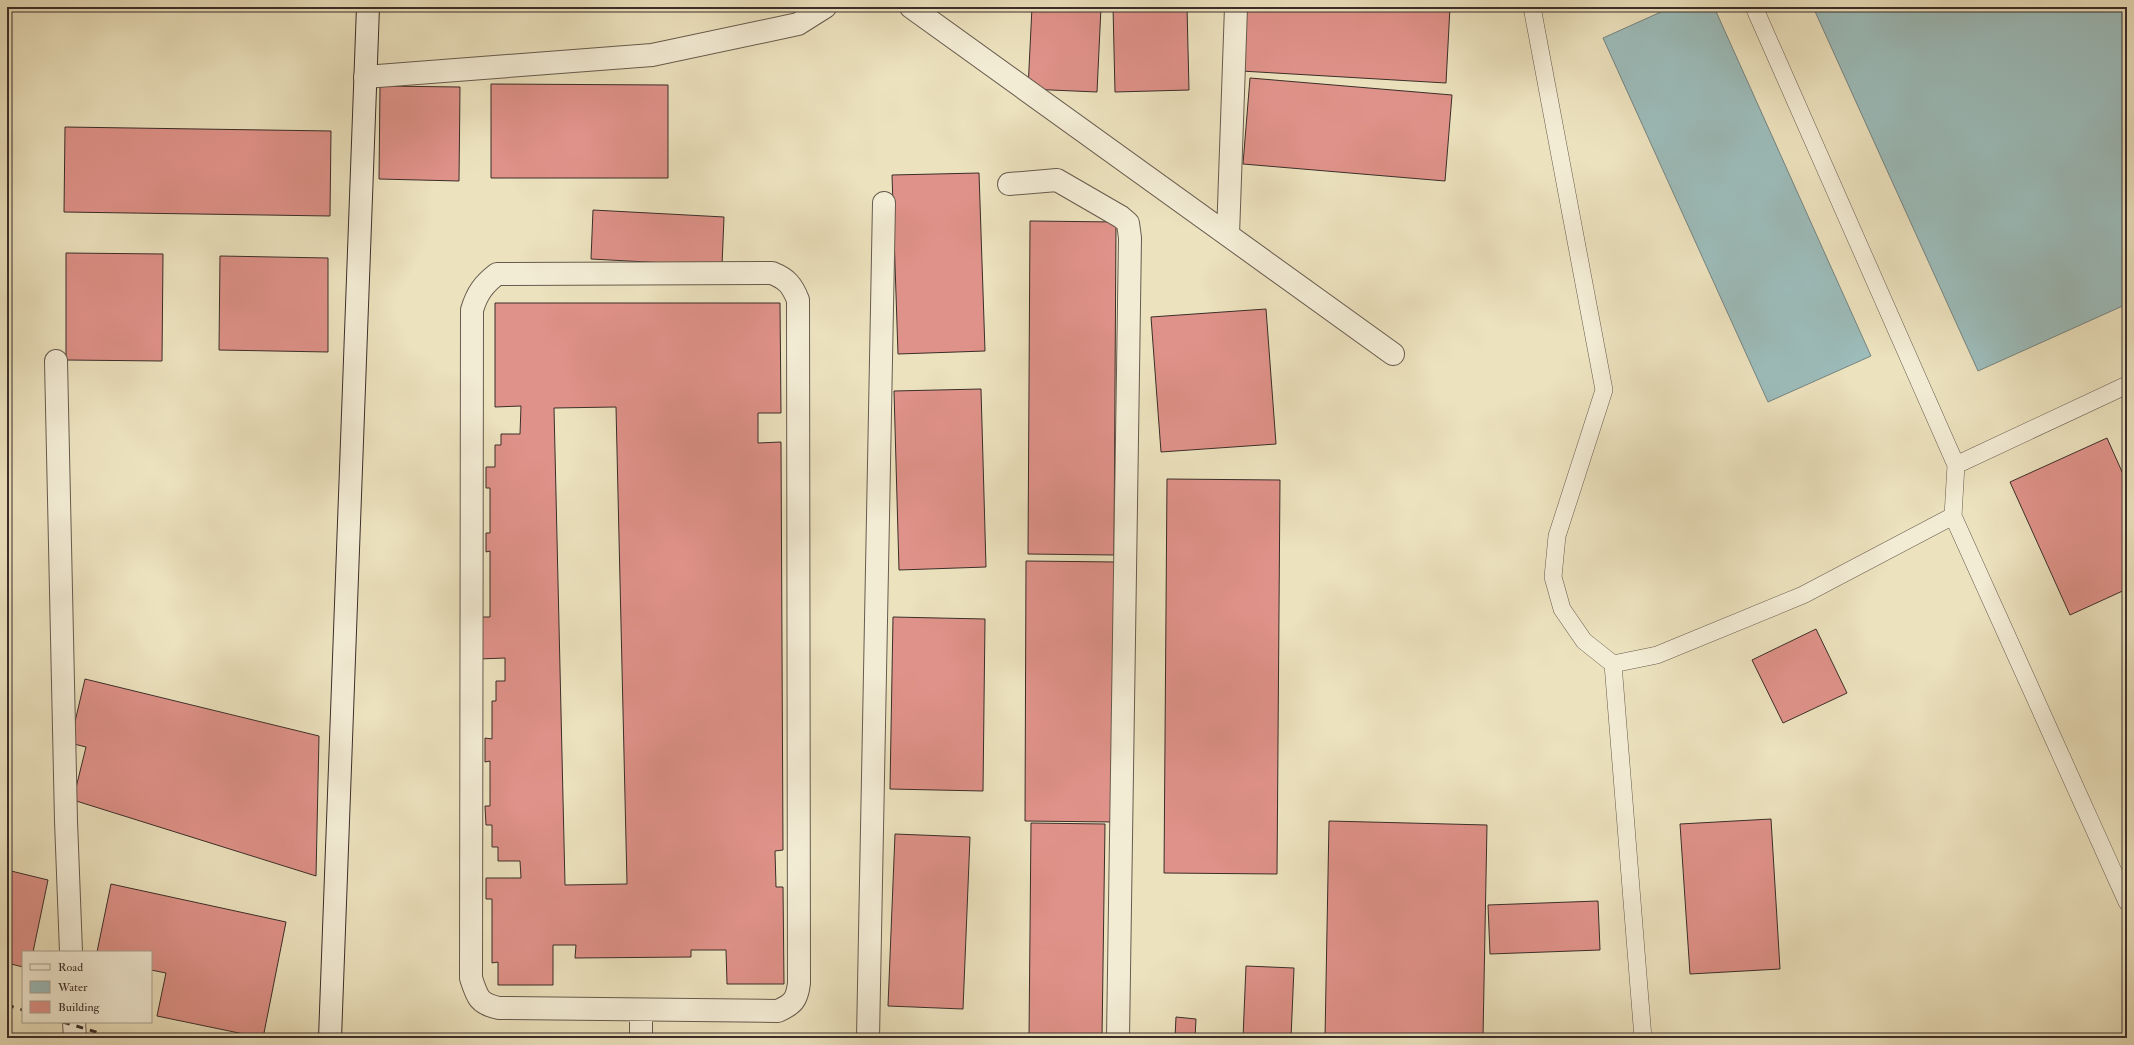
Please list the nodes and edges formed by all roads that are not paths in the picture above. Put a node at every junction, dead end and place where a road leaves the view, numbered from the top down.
1 (368, 7) edge
2 (825, 7) edge
3 (911, 7) edge
4 (1236, 7) edge
5 (1532, 7) edge
6 (1754, 7) edge
7 (365, 77) junction
8 (1009, 184) dead end
9 (884, 203) dead end
10 (1228, 235) junction
11 (1393, 354) dead end
12 (56, 361) dead end
13 (2127, 385) edge
14 (1956, 465) junction
15 (1953, 516) junction
16 (1613, 664) junction
17 (2127, 902) edge
18 (71, 951) edge
19 (641, 1011) junction
20 (74, 1023) edge
21 (75, 1038) edge
22 (330, 1038) edge
23 (641, 1038) edge
24 (868, 1038) edge
25 (1118, 1038) edge
26 (1643, 1038) edge

1 - 7 street
2 - 7 street
3 - 10 street
4 - 10 street
5 - 16 lane
6 - 14 lane
7 - 22 street
8 - 25 street
9 - 24 street
10 - 11 street
12 - 18 street
13 - 14 lane
14 - 15 lane
15 - 16 lane
15 - 17 lane
16 - 26 lane
19 - 19 street
19 - 23 street
20 - 21 street

